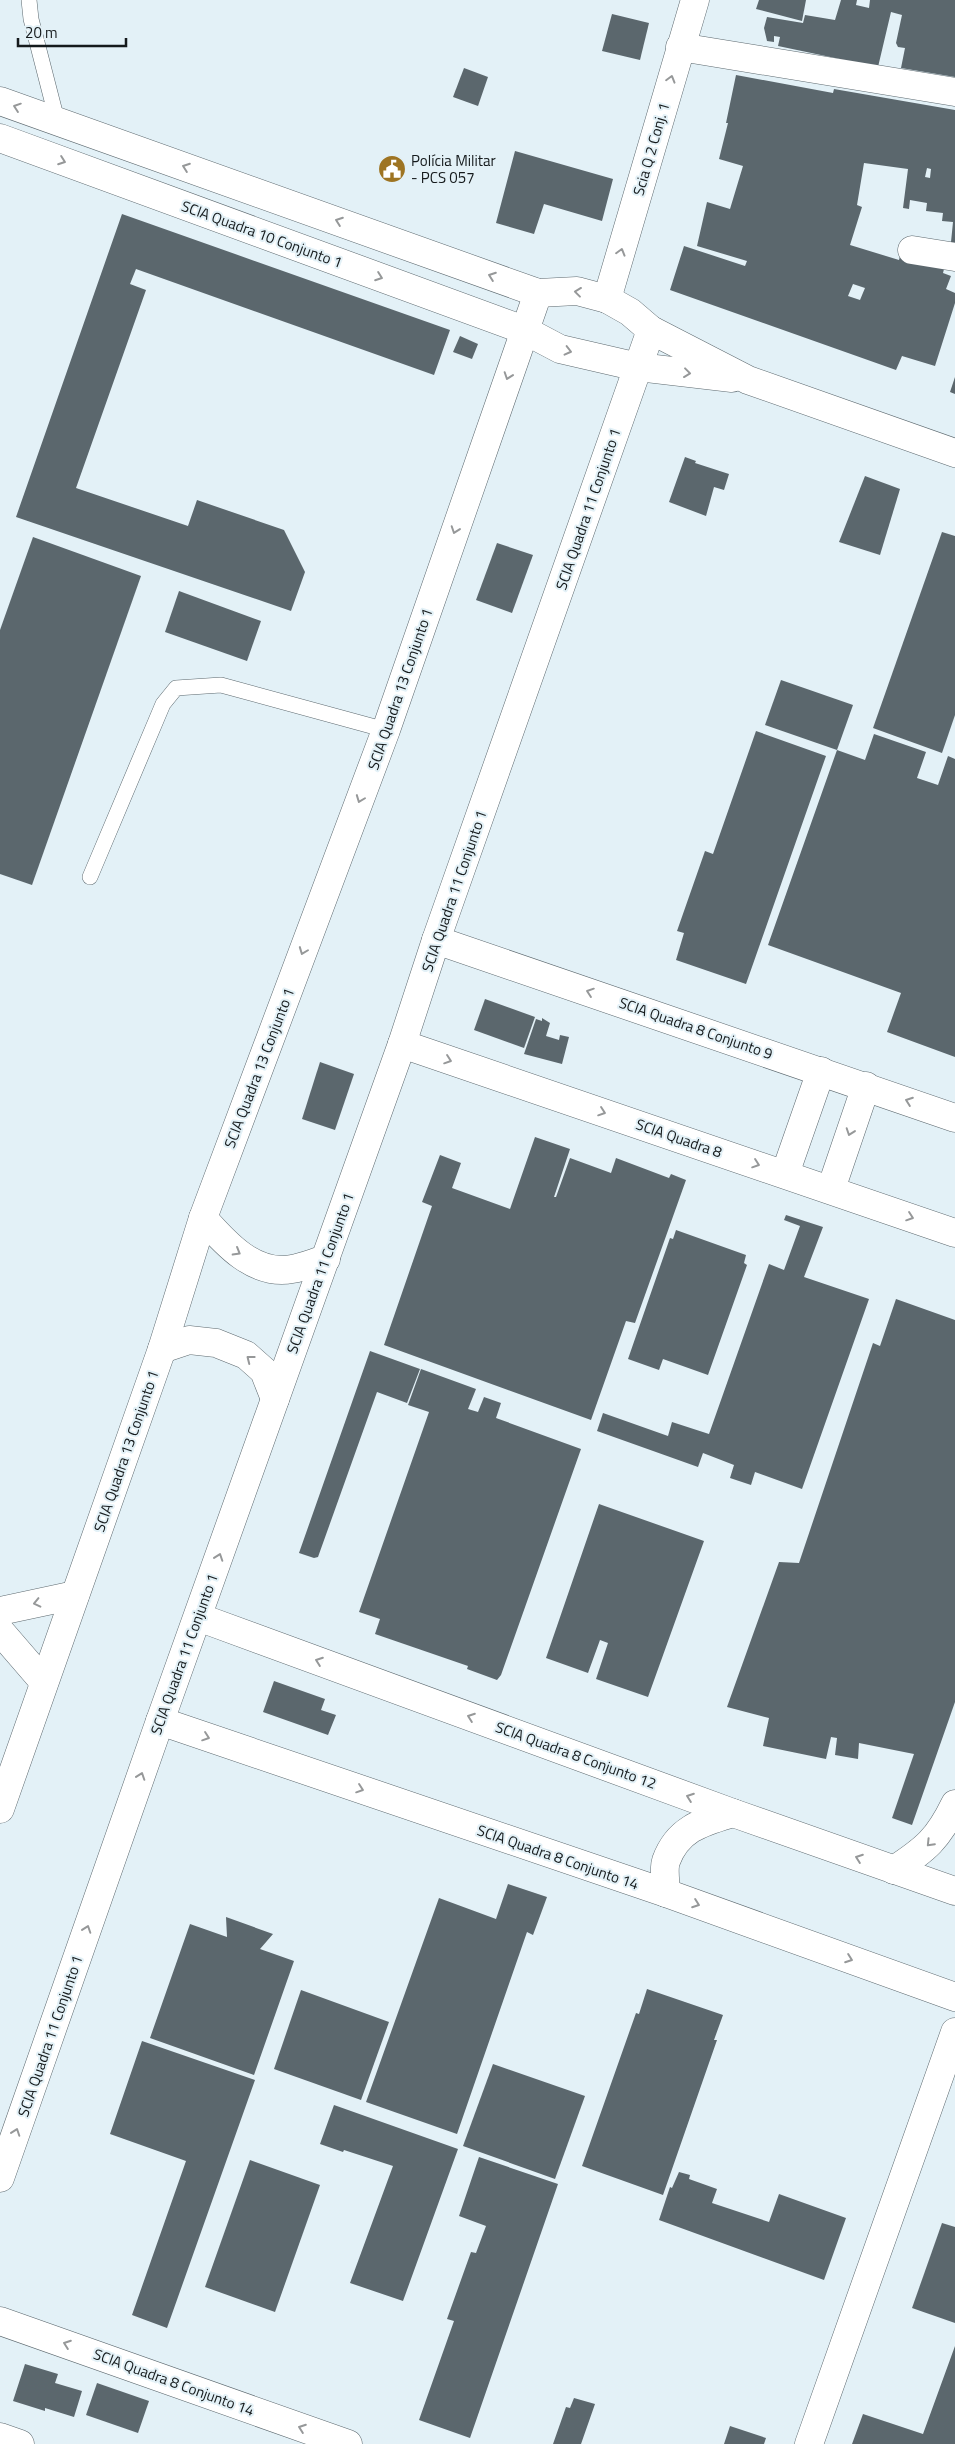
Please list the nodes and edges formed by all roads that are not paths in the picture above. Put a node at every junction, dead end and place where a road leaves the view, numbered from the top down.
1 (29, 0) edge
2 (695, 0) edge
3 (680, 47) junction
4 (955, 92) edge
5 (0, 101) edge
6 (57, 120) junction
7 (0, 138) edge
8 (912, 250) dead end
9 (955, 257) edge
10 (538, 293) junction
11 (607, 299) junction
12 (524, 330) junction
13 (651, 330) junction
14 (638, 367) junction
15 (748, 380) junction
16 (955, 452) edge
17 (386, 730) junction
18 (90, 877) dead end
19 (436, 940) junction
20 (402, 1044) junction
21 (821, 1070) junction
22 (866, 1086) junction
23 (955, 1118) edge
24 (785, 1174) junction
25 (831, 1189) junction
26 (203, 1218) junction
27 (955, 1232) edge
28 (326, 1259) junction
29 (162, 1349) junction
30 (275, 1399) junction
31 (75, 1594) junction
32 (0, 1611) edge
33 (198, 1617) junction
34 (0, 1631) edge
35 (44, 1682) junction
36 (160, 1721) junction
37 (955, 1804) edge
38 (0, 1808) edge
39 (733, 1812) junction
40 (894, 1870) junction
41 (955, 1891) edge
42 (666, 1893) junction
43 (955, 1997) edge
44 (955, 2032) edge
45 (0, 2178) edge
46 (0, 2321) edge
47 (0, 2437) edge
48 (20, 2444) edge
49 (348, 2444) edge
50 (810, 2444) edge

1 - 6 lane
2 - 3 street, Scia Q 2 Conj. 1
3 - 4 street
11 -> 3 street, Scia Q 2 Conj. 1
6 -> 5 street
10 -> 6 street
7 -> 12 street, SCIA Quadra 10 Conjunto 1
8 - 9 street
11 -> 10 street
10 - 12 street, SCIA Quadra 13 Conjunto 1
11 - 13 street
12 -> 14 street, SCIA Quadra 10 Conjunto 1
12 -> 17 street, SCIA Quadra 13 Conjunto 1
13 - 14 street, SCIA Quadra 11 Conjunto 1
13 - 15 street
14 -> 15 street, SCIA Quadra 10 Conjunto 1
14 - 19 street, SCIA Quadra 11 Conjunto 1
15 - 16 street
17 - 18 lane
17 -> 26 street, SCIA Quadra 13 Conjunto 1
19 - 20 street, SCIA Quadra 11 Conjunto 1
21 -> 19 street, SCIA Quadra 8 Conjunto 9
20 -> 24 street, SCIA Quadra 8
20 - 28 street, SCIA Quadra 11 Conjunto 1
21 - 22 street, SCIA Quadra 8 Conjunto 9
21 - 24 street
23 -> 22 street, SCIA Quadra 8 Conjunto 9
22 -> 25 street
24 - 25 street, SCIA Quadra 8
25 -> 27 street, SCIA Quadra 8
26 -> 28 street
26 - 29 street, SCIA Quadra 13 Conjunto 1
28 - 30 street, SCIA Quadra 11 Conjunto 1
30 -> 29 street
29 - 31 street, SCIA Quadra 13 Conjunto 1
33 -> 30 street, SCIA Quadra 11 Conjunto 1
31 -> 32 street
31 - 35 street, SCIA Quadra 13 Conjunto 1
33 - 36 street, SCIA Quadra 11 Conjunto 1
39 -> 33 street, SCIA Quadra 8 Conjunto 12
34 - 35 street
35 - 38 street, SCIA Quadra 13 Conjunto 1
36 -> 42 street, SCIA Quadra 8 Conjunto 14
45 -> 36 street, SCIA Quadra 11 Conjunto 1
37 -> 40 street
40 -> 39 street, SCIA Quadra 8 Conjunto 12
39 - 42 street
40 - 41 street, SCIA Quadra 8 Conjunto 12
42 -> 43 street, SCIA Quadra 8 Conjunto 14
44 - 50 street
49 -> 46 street, SCIA Quadra 8 Conjunto 14
47 - 48 street

